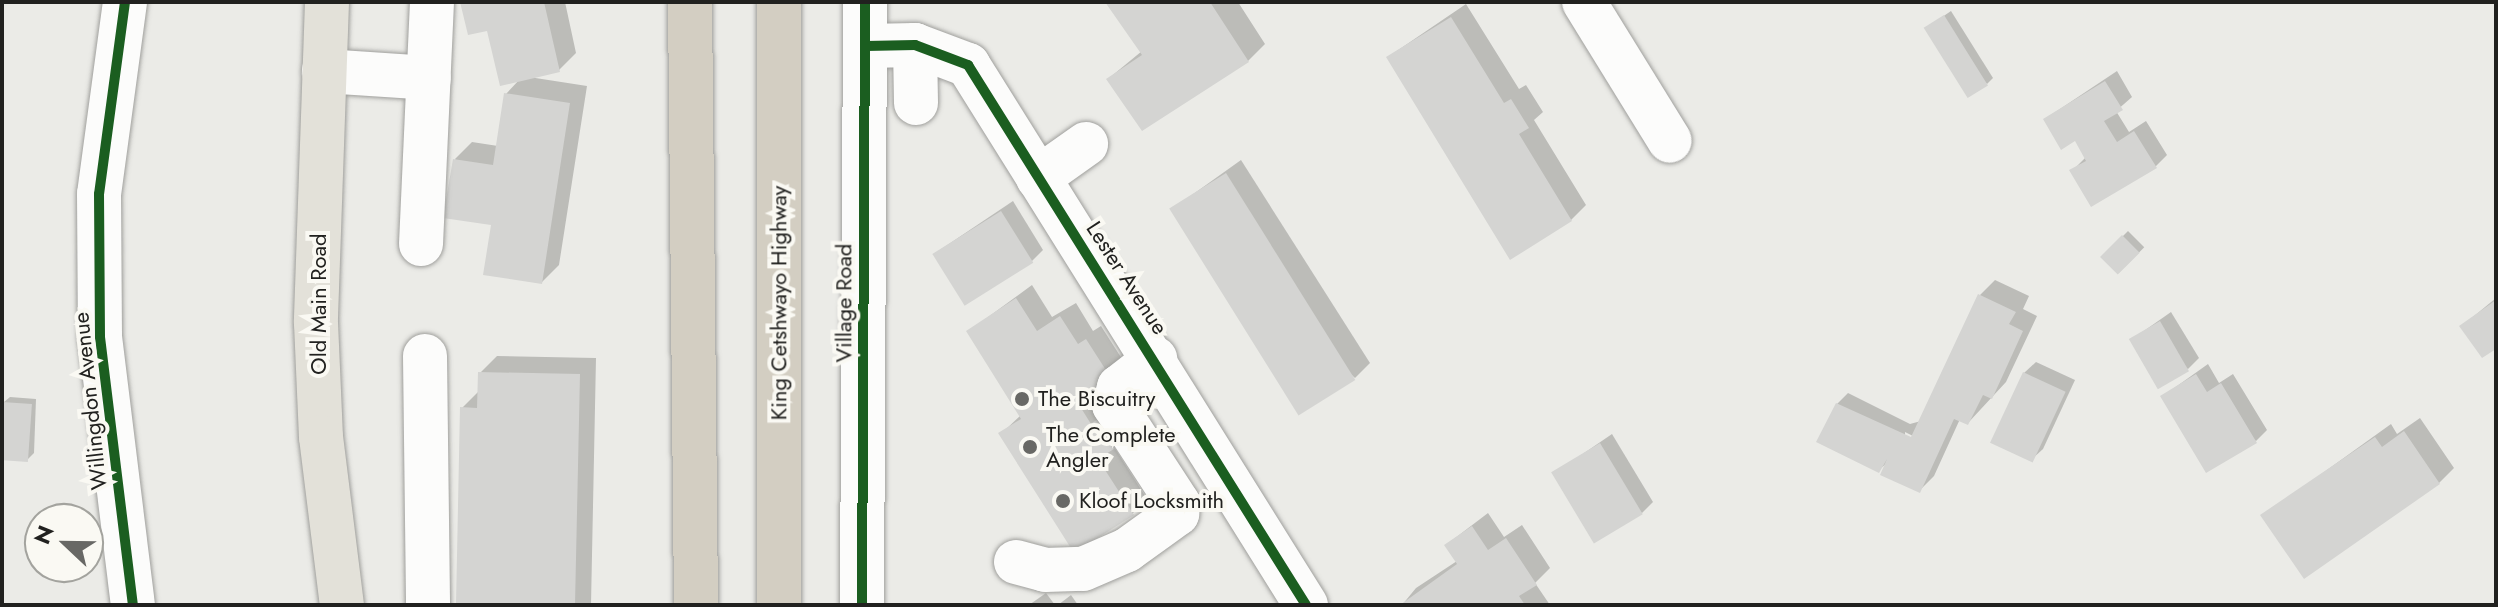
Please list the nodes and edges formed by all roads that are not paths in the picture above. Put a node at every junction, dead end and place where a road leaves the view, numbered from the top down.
1 (125, 2) edge
2 (327, 2) edge
3 (432, 2) edge
4 (663, 2) edge
5 (690, 2) edge
6 (779, 2) edge
7 (865, 2) edge
8 (1584, 2) edge
9 (915, 45) junction
10 (866, 46) junction
11 (324, 71) junction
12 (691, 74) junction
13 (429, 78) junction
14 (916, 103) dead end
15 (1670, 141) dead end
16 (1086, 144) dead end
17 (1038, 178) junction
18 (421, 244) dead end
19 (425, 356) dead end
20 (1155, 359) junction
21 (1016, 562) dead end
22 (133, 605) edge
23 (342, 605) edge
24 (428, 605) edge
25 (696, 605) edge
26 (779, 605) edge
27 (862, 605) edge
28 (1306, 605) edge

1 - 22 street, Willingdon Avenue
2 - 11 main road, Old Main Road
3 - 13 street
4 - 12 highway
5 - 12 highway
6 - 26 highway, King Cetshwayo Highway
7 - 10 street, Village Road
8 - 15 street
9 - 10 street, Lester Avenue
9 - 14 street
9 - 17 street, Lester Avenue
10 - 27 street, Village Road
11 - 13 street
11 - 23 main road, Old Main Road
12 - 25 highway
13 - 18 street
16 - 17 street
17 - 20 street, Lester Avenue
19 - 24 street
20 - 21 street
20 - 28 street, Lester Avenue

